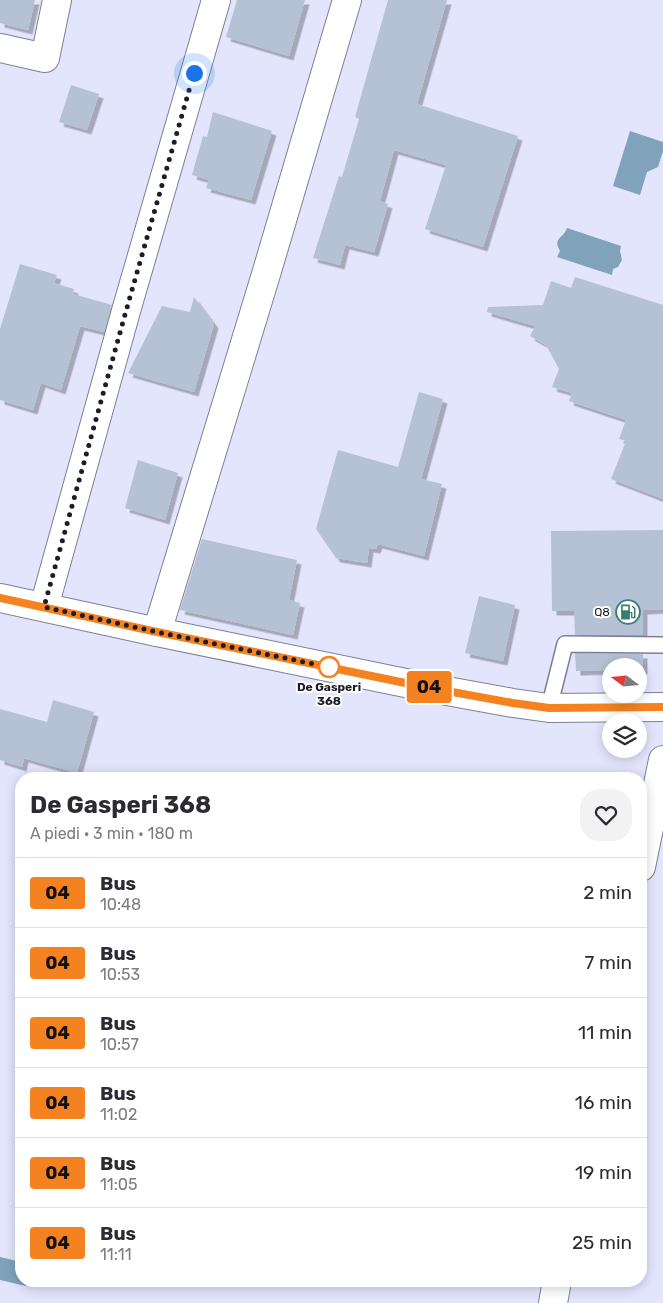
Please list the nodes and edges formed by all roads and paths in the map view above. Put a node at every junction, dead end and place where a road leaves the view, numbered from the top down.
1 (57, 0) edge
2 (216, 0) edge
3 (347, 0) edge
4 (0, 48) edge
5 (0, 598) edge
6 (44, 607) junction
7 (157, 632) junction
8 (663, 645) edge
9 (663, 707) edge
10 (549, 708) junction
11 (663, 760) edge
12 (647, 838) edge
13 (556, 1287) edge
14 (553, 1303) edge

1 - 4 street
2 - 6 street
3 - 7 street
5 - 6 street
6 - 7 street
7 - 10 street
8 - 10 lane
9 - 10 street
11 - 12 street
13 - 14 street

